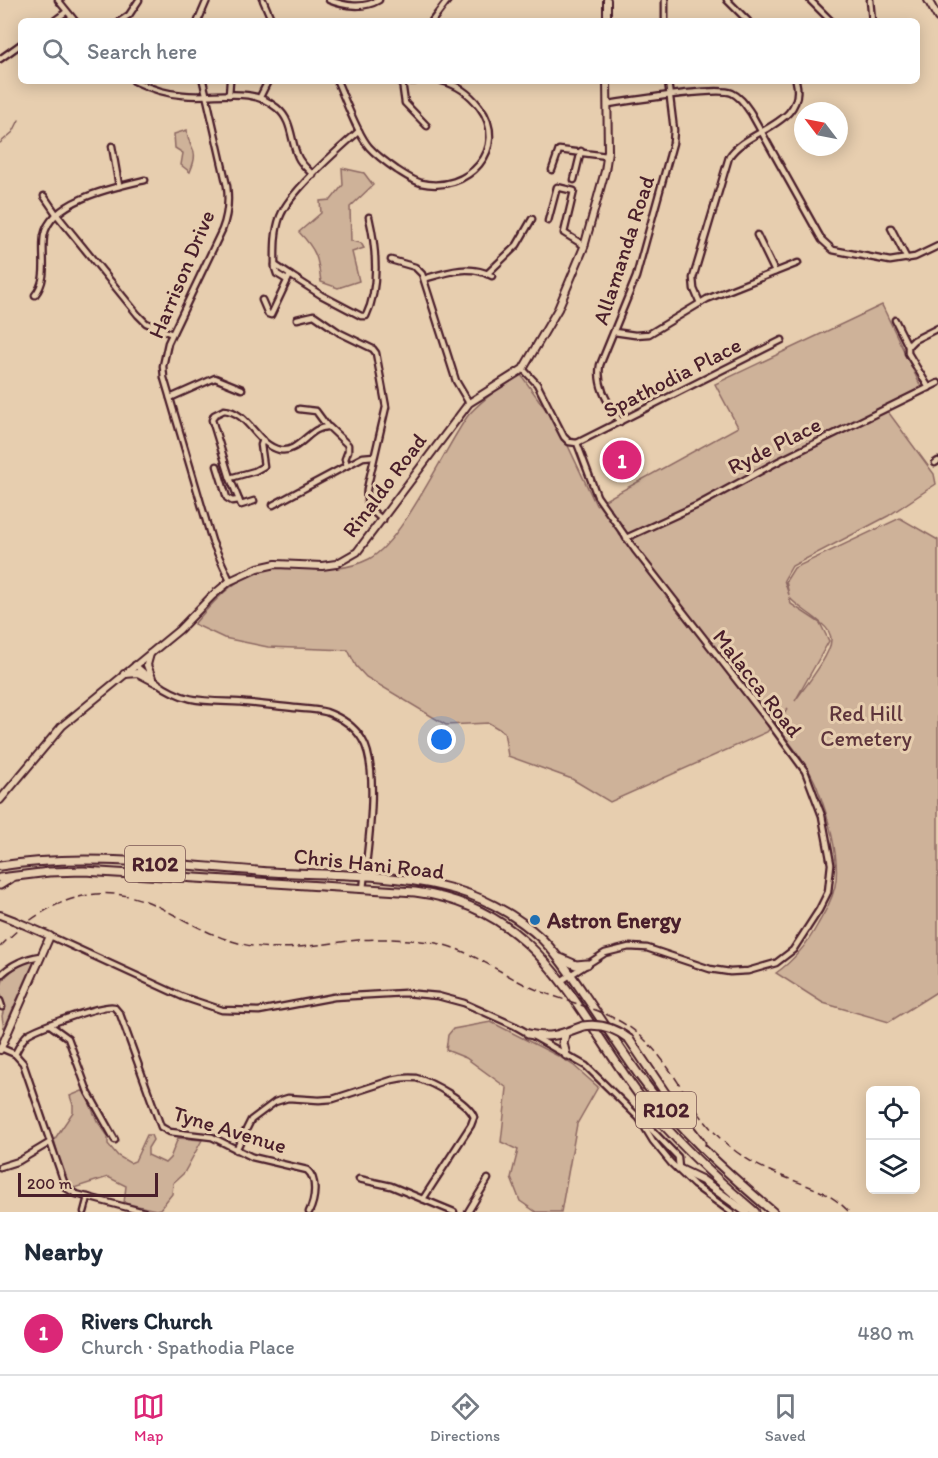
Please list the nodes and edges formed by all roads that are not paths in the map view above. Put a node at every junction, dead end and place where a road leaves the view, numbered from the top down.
1 (58, 0) edge
2 (139, 0) edge
3 (207, 0) edge
4 (263, 0) edge
5 (329, 0) edge
6 (379, 0) edge
7 (448, 0) edge
8 (607, 0) edge
9 (665, 0) edge
10 (727, 0) edge
11 (810, 0) edge
12 (870, 0) edge
13 (928, 0) edge
14 (66, 12) junction
15 (58, 18) edge
16 (72, 18) edge
17 (124, 18) edge
18 (199, 18) edge
19 (271, 18) edge
20 (434, 18) edge
21 (607, 18) edge
22 (665, 18) edge
23 (745, 18) edge
24 (828, 18) edge
25 (872, 18) edge
26 (938, 18) edge
27 (18, 46) edge
28 (0, 59) edge
29 (144, 84) edge
30 (204, 84) edge
31 (230, 84) edge
32 (266, 84) edge
33 (339, 84) edge
34 (401, 84) edge
35 (451, 84) edge
36 (607, 84) edge
37 (668, 84) edge
38 (796, 84) edge
39 (229, 95) junction
40 (206, 96) junction
41 (669, 96) junction
42 (260, 97) junction
43 (608, 104) junction
44 (427, 126) dead end
45 (359, 131) junction
46 (761, 132) junction
47 (112, 146) dead end
48 (581, 151) junction
49 (608, 156) junction
50 (552, 170) dead end
51 (313, 175) junction
52 (145, 180) dead end
53 (574, 180) dead end
54 (119, 186) junction
55 (44, 196) dead end
56 (57, 215) junction
57 (369, 218) dead end
58 (531, 219) dead end
59 (548, 221) dead end
60 (891, 228) dead end
61 (757, 235) dead end
62 (585, 246) junction
63 (938, 246) edge
64 (907, 259) junction
65 (391, 260) dead end
66 (798, 263) dead end
67 (775, 272) junction
68 (289, 278) junction
69 (424, 279) junction
70 (35, 295) dead end
71 (262, 300) dead end
72 (700, 303) junction
73 (297, 319) dead end
74 (895, 320) dead end
75 (938, 328) edge
76 (614, 332) junction
77 (172, 334) junction
78 (782, 340) dead end
79 (908, 346) junction
80 (524, 369) junction
81 (938, 383) edge
82 (929, 388) junction
83 (242, 389) dead end
84 (170, 398) junction
85 (469, 403) junction
86 (299, 408) dead end
87 (620, 422) junction
88 (327, 426) junction
89 (263, 440) junction
90 (577, 443) junction
91 (374, 456) junction
92 (347, 465) junction
93 (217, 466) dead end
94 (230, 478) junction
95 (238, 500) junction
96 (254, 501) dead end
97 (273, 505) dead end
98 (383, 520) junction
99 (626, 538) junction
100 (230, 581) junction
101 (150, 653) junction
102 (135, 665) junction
103 (124, 674) junction
104 (154, 681) junction
105 (0, 800) edge
106 (1, 865) edge
107 (16, 875) junction
108 (364, 877) junction
109 (0, 878) edge
110 (0, 885) edge
111 (363, 889) junction
112 (0, 913) edge
113 (50, 936) junction
114 (41, 956) junction
115 (557, 957) junction
116 (587, 964) junction
117 (571, 975) junction
118 (0, 976) edge
119 (561, 981) junction
120 (0, 1001) edge
121 (3, 1008) dead end
122 (50, 1025) junction
123 (528, 1034) junction
124 (565, 1034) junction
125 (1, 1049) edge
126 (15, 1054) junction
127 (566, 1055) junction
128 (639, 1118) junction
129 (115, 1140) dead end
130 (49, 1143) junction
131 (236, 1150) junction
132 (710, 1156) junction
133 (0, 1167) edge
134 (679, 1169) junction
135 (359, 1179) dead end
136 (488, 1179) dead end
137 (88, 1197) junction
138 (423, 1200) junction
139 (84, 1212) edge
140 (144, 1212) edge
141 (309, 1212) edge
142 (454, 1212) edge
143 (468, 1212) edge
144 (731, 1212) edge
145 (746, 1212) edge
146 (755, 1212) edge
147 (773, 1212) edge

1 - 14 street
2 - 17 street
3 - 18 street
4 - 19 street
5 - 6 street
7 - 20 street
8 - 21 street
9 - 22 street
10 - 23 street
11 - 24 street
12 - 25 street
13 - 26 street
14 - 15 street
14 - 16 street
27 - 28 street
29 - 40 street
30 - 40 street, Harrison Drive
31 - 39 street
32 - 42 street
33 - 45 street
34 - 44 street
35 - 45 street
36 - 43 street, Rinaldo Road
37 - 41 street, Allamanda Road
38 - 46 street
39 - 40 street
39 - 42 street
40 - 77 street, Harrison Drive
41 - 43 street
41 - 46 street
41 - 76 street, Allamanda Road
42 - 51 street
43 - 49 street, Rinaldo Road
45 - 51 street
46 - 64 street
46 - 72 street
47 - 54 street
48 - 49 street
48 - 50 street
48 - 53 street
49 - 62 street, Rinaldo Road
51 - 68 street
52 - 54 street
54 - 56 street
55 - 56 street
56 - 70 street
56 - 77 street
57 - 68 street
58 - 69 street
59 - 62 street
60 - 64 street
61 - 67 street
62 - 80 street, Rinaldo Road
63 - 64 street
65 - 69 street
66 - 67 street
67 - 72 street
68 - 71 street
69 - 85 street
72 - 76 street
73 - 91 street
74 - 79 street
75 - 79 street
76 - 87 street, Allamanda Road
77 - 84 street, Harrison Drive
78 - 87 street, Spathodia Place
79 - 82 street
80 - 85 street, Rinaldo Road
80 - 90 street, Malacca Road
81 - 82 street, Ryde Place
82 - 99 street, Ryde Place
83 - 84 street
84 - 100 street, Harrison Drive
85 - 98 street, Rinaldo Road
86 - 88 street
87 - 90 street, Spathodia Place
88 - 89 street
88 - 92 street
89 - 94 street
89 - 94 street
90 - 99 street, Malacca Road
91 - 92 street
91 - 98 street
92 - 97 street
93 - 95 street
94 - 95 street
95 - 96 street
98 - 100 street, Rinaldo Road
99 - 116 street, Malacca Road
100 - 101 street, Rinaldo Road
101 - 102 street, Rinaldo Road
101 - 104 street
102 - 103 street, Rinaldo Road
102 - 104 street
103 - 104 street
103 - 105 street, Rinaldo Road
104 - 108 street
106 - 108 main road, Chris Hani Road / R102
107 - 109 main road, Chris Hani Road / R102
107 - 110 main road
107 - 111 main road, Chris Hani Road / R102
108 - 111 street
108 - 115 main road, Chris Hani Road / R102
111 - 119 main road, Chris Hani Road / R102
112 - 113 street, bridge
113 - 114 street
113 - 123 street
114 - 118 street
114 - 125 street
115 - 116 main road
115 - 117 main road, Chris Hani Road / R102
116 - 117 street, Malacca Road
117 - 119 street, Malacca Road
117 - 132 main road, Chris Hani Road / R102
119 - 146 main road, Chris Hani Road / R102
120 - 121 street
122 - 126 street, Tyne Avenue
122 - 129 street
122 - 131 street, Tyne Avenue
123 - 124 main road
123 - 127 street
124 - 127 main road
124 - 132 main road, bridge
125 - 126 street
126 - 130 street
127 - 128 street
128 - 134 street
128 - 134 street
130 - 133 street
130 - 137 street
131 - 138 street
131 - 141 street, Tyne Avenue
132 - 147 main road, Chris Hani Road / R102
134 - 144 street
134 - 145 main road
135 - 138 street
136 - 143 street
137 - 139 street
137 - 140 street
138 - 142 street

